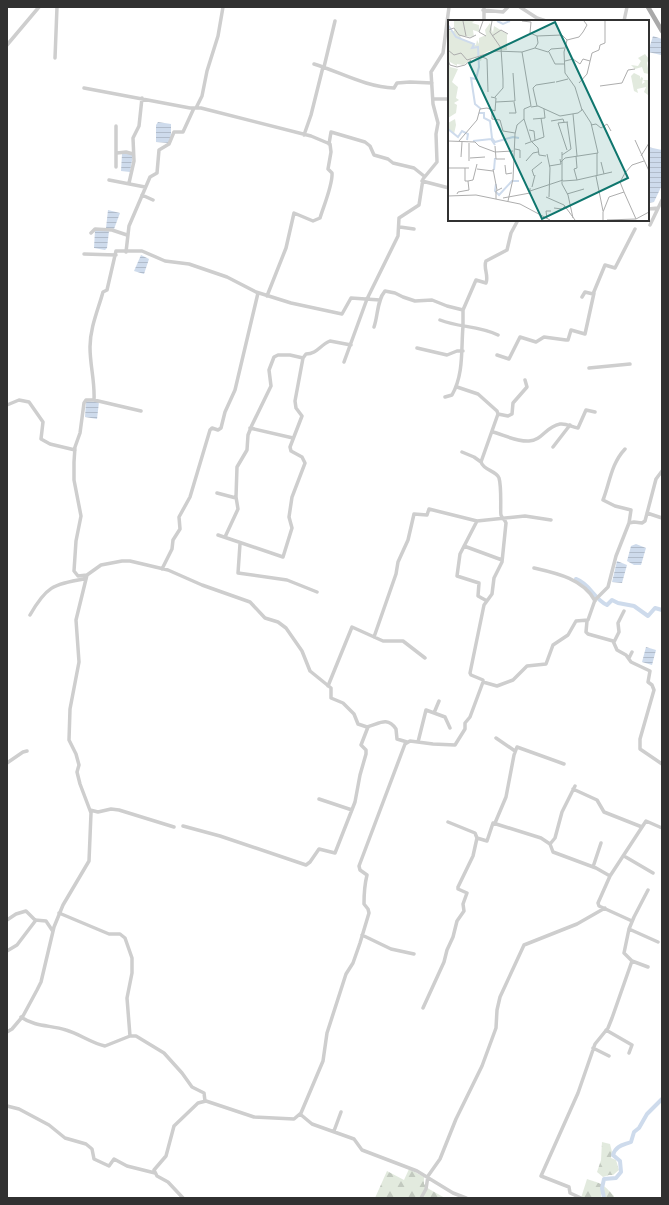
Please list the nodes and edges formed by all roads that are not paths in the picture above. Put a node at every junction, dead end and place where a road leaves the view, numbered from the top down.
1 (39, 7) edge
2 (57, 7) edge
3 (223, 7) edge
4 (450, 7) edge
5 (508, 7) edge
6 (520, 7) edge
7 (627, 7) edge
8 (648, 7) edge
9 (484, 8) edge
10 (484, 20) edge
11 (543, 20) edge
12 (624, 20) edge
13 (335, 21) dead end
14 (662, 31) edge
15 (7, 44) edge
16 (55, 58) dead end
17 (314, 64) dead end
18 (323, 67) junction
19 (432, 83) junction
20 (84, 88) dead end
21 (142, 98) junction
22 (433, 99) junction
23 (448, 99) edge
24 (195, 108) junction
25 (116, 126) dead end
26 (304, 135) junction
27 (328, 144) junction
28 (117, 153) junction
29 (134, 154) junction
30 (116, 167) dead end
31 (424, 176) junction
32 (109, 180) dead end
33 (422, 181) junction
34 (129, 183) junction
35 (145, 187) junction
36 (448, 188) edge
37 (142, 195) junction
38 (153, 200) dead end
39 (662, 200) edge
40 (658, 208) junction
41 (649, 209) edge
42 (517, 221) edge
43 (650, 225) dead end
44 (400, 227) junction
45 (414, 229) dead end
46 (634, 229) dead end
47 (91, 232) dead end
48 (127, 235) junction
49 (126, 252) junction
50 (84, 254) dead end
51 (116, 254) junction
52 (258, 293) junction
53 (594, 293) junction
54 (268, 296) junction
55 (582, 298) dead end
56 (366, 300) junction
57 (380, 300) junction
58 (463, 310) junction
59 (440, 320) dead end
60 (463, 326) junction
61 (374, 327) dead end
62 (498, 335) dead end
63 (351, 345) junction
64 (417, 348) dead end
65 (463, 351) junction
66 (497, 355) dead end
67 (303, 358) junction
68 (344, 362) dead end
69 (630, 364) dead end
70 (589, 368) dead end
71 (525, 380) dead end
72 (457, 387) junction
73 (445, 397) dead end
74 (94, 400) junction
75 (7, 405) edge
76 (141, 411) dead end
77 (595, 412) dead end
78 (498, 414) junction
79 (570, 425) junction
80 (250, 428) junction
81 (493, 432) junction
82 (293, 438) junction
83 (553, 447) dead end
84 (625, 449) dead end
85 (75, 450) junction
86 (462, 452) dead end
87 (481, 462) junction
88 (662, 471) edge
89 (217, 492) dead end
90 (236, 498) junction
91 (647, 513) junction
92 (662, 518) edge
93 (504, 519) junction
94 (551, 520) dead end
95 (477, 521) junction
96 (630, 522) junction
97 (218, 534) dead end
98 (225, 537) junction
99 (240, 544) junction
100 (464, 546) junction
101 (502, 560) junction
102 (534, 568) dead end
103 (162, 569) junction
104 (86, 575) junction
105 (84, 579) junction
106 (317, 592) dead end
107 (596, 599) junction
108 (487, 601) junction
109 (624, 611) dead end
110 (30, 615) dead end
111 (587, 621) junction
112 (374, 637) junction
113 (614, 642) junction
114 (632, 652) dead end
115 (425, 658) dead end
116 (629, 658) junction
117 (483, 682) junction
118 (328, 686) junction
119 (439, 701) dead end
120 (434, 713) junction
121 (368, 727) junction
122 (450, 728) dead end
123 (496, 738) dead end
124 (408, 742) junction
125 (418, 742) junction
126 (28, 751) dead end
127 (515, 751) junction
128 (7, 764) edge
129 (564, 764) dead end
130 (662, 764) edge
131 (318, 799) dead end
132 (90, 810) junction
133 (352, 810) junction
134 (448, 822) dead end
135 (495, 823) junction
136 (174, 826) dead end
137 (183, 826) dead end
138 (642, 827) junction
139 (662, 828) edge
140 (477, 838) junction
141 (601, 843) dead end
142 (550, 844) junction
143 (624, 856) junction
144 (593, 867) junction
145 (653, 873) dead end
146 (610, 876) junction
147 (648, 890) dead end
148 (605, 908) junction
149 (59, 913) junction
150 (7, 920) edge
151 (36, 920) junction
152 (632, 921) junction
153 (629, 929) junction
154 (52, 930) junction
155 (362, 936) junction
156 (658, 942) dead end
157 (7, 951) edge
158 (414, 954) dead end
159 (632, 961) junction
160 (648, 967) dead end
161 (423, 1008) dead end
162 (21, 1018) junction
163 (606, 1030) junction
164 (7, 1032) edge
165 (130, 1036) junction
166 (593, 1048) junction
167 (629, 1053) dead end
168 (609, 1056) dead end
169 (205, 1101) junction
170 (7, 1106) edge
171 (341, 1112) dead end
172 (300, 1114) junction
173 (334, 1131) junction
174 (155, 1173) junction
175 (427, 1177) junction
176 (183, 1198) edge
177 (421, 1198) edge
178 (466, 1198) edge
179 (581, 1198) edge

1 - 15 street
2 - 16 street
3 - 24 street
4 - 19 street
5 - 9 street
6 - 11 street
7 - 12 street
8 - 14 main road
9 - 10 street
13 - 18 street
17 - 18 street
18 - 19 street
18 - 26 street
19 - 22 street
20 - 21 street
21 - 24 street
21 - 29 street
22 - 23 street
22 - 31 street
24 - 26 street
24 - 35 street
25 - 28 street
26 - 27 street
27 - 31 street
27 - 54 street
28 - 29 street
28 - 30 street
29 - 34 street
31 - 33 street
32 - 34 street
33 - 36 street
33 - 44 street
34 - 35 street
35 - 37 street
37 - 38 street
37 - 48 street
39 - 40 street
40 - 41 street
40 - 43 street
42 - 58 street
44 - 45 street
44 - 56 street
46 - 53 street
47 - 48 street
48 - 49 street
49 - 51 street
49 - 52 street
50 - 51 street
51 - 74 street
52 - 54 street
52 - 103 street
53 - 55 street
53 - 66 street
54 - 56 street
56 - 57 street
56 - 63 street
57 - 58 street
57 - 61 street
58 - 60 street
59 - 60 street
60 - 62 street
60 - 65 street
63 - 67 street
63 - 68 street
64 - 65 street
65 - 72 street
67 - 80 street
67 - 82 street
69 - 70 street
71 - 78 street
72 - 73 street
72 - 78 street
74 - 76 street
74 - 85 street
75 - 85 street
77 - 79 street
78 - 81 street
79 - 81 street
79 - 83 street
80 - 82 street
80 - 90 street
81 - 87 street
82 - 99 street
84 - 96 street
85 - 104 street
86 - 87 street
87 - 93 street
88 - 91 street
89 - 90 street
90 - 98 street
91 - 92 street
91 - 96 street
93 - 94 street
93 - 95 street
93 - 101 street
95 - 100 street
95 - 112 street
96 - 107 street
97 - 98 street
98 - 99 street
99 - 106 street
100 - 101 street
100 - 108 street
101 - 108 street
102 - 107 street
103 - 104 street
103 - 118 street
104 - 105 street
105 - 110 street
105 - 132 street
107 - 111 street
108 - 117 street
109 - 113 street
111 - 113 street
111 - 117 street
112 - 115 street
112 - 118 street
113 - 116 street
114 - 116 street
116 - 130 street
117 - 125 street
118 - 121 street
119 - 120 street
120 - 122 street
120 - 125 street
121 - 124 street
121 - 133 street
123 - 127 street
124 - 125 street
124 - 155 street
126 - 128 street
127 - 129 street
127 - 135 street
131 - 133 street
132 - 136 street
132 - 149 street
133 - 137 street
134 - 140 street
135 - 140 street
135 - 142 street
138 - 139 street
138 - 142 street
138 - 143 street
140 - 161 street
141 - 144 street
142 - 144 street
143 - 145 street
143 - 146 street
144 - 146 street
146 - 148 street
147 - 152 street
148 - 152 street
148 - 175 street
149 - 154 street
149 - 165 street
150 - 151 street
151 - 154 street
151 - 157 street
152 - 153 street
153 - 156 street
153 - 159 street
154 - 162 street
155 - 158 street
155 - 172 street
159 - 160 street
159 - 163 street
162 - 164 street
162 - 165 street
163 - 166 street
163 - 167 street
165 - 169 street
166 - 168 street
166 - 179 street
169 - 172 street
169 - 174 street
170 - 174 street
171 - 173 street
172 - 173 street
173 - 175 street
174 - 176 street
175 - 177 street
175 - 178 street

